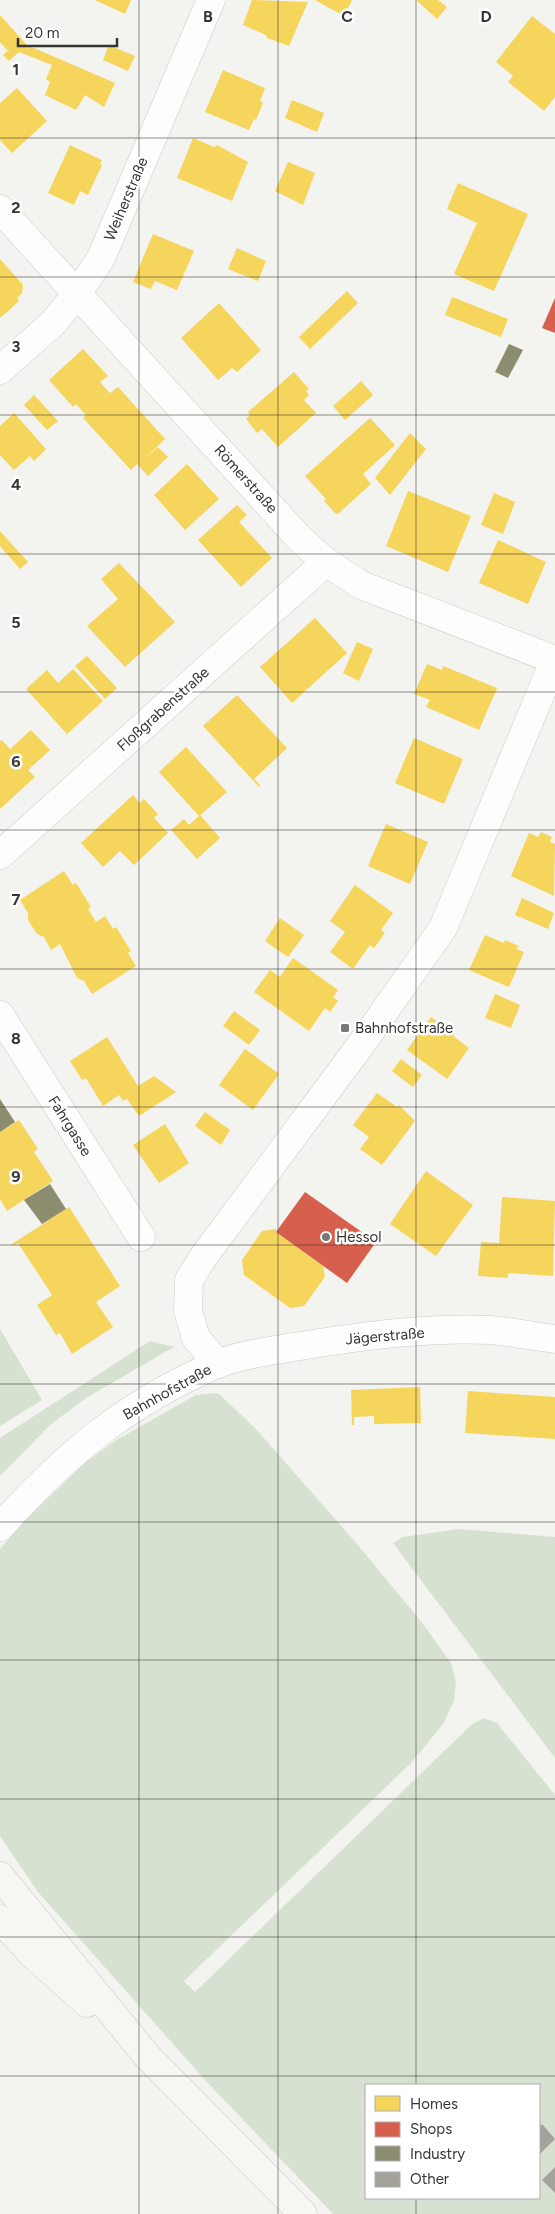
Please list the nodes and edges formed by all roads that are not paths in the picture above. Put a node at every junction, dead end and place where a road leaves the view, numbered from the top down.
1 (211, 0) edge
2 (0, 209) edge
3 (77, 294) junction
4 (0, 370) edge
5 (326, 562) junction
6 (555, 660) edge
7 (0, 855) edge
8 (0, 1015) edge
9 (140, 1237) dead end
10 (555, 1338) edge
11 (218, 1364) junction
12 (0, 1527) edge
13 (0, 1876) edge
14 (0, 1919) edge
15 (147, 2056) junction
16 (303, 2214) edge

1 - 3 street, Weiherstraße
2 - 3 street, Römerstraße
3 - 4 street, Weiherstraße
3 - 5 street, Römerstraße
5 - 6 street, Römerstraße
5 - 7 street, Floßgrabenstraße
6 - 11 street, Bahnhofstraße
8 - 9 street, Fahrgasse
10 - 11 street, Jägerstraße
11 - 12 street, Bahnhofstraße
13 - 15 main road
14 - 15 main road
15 - 16 main road

